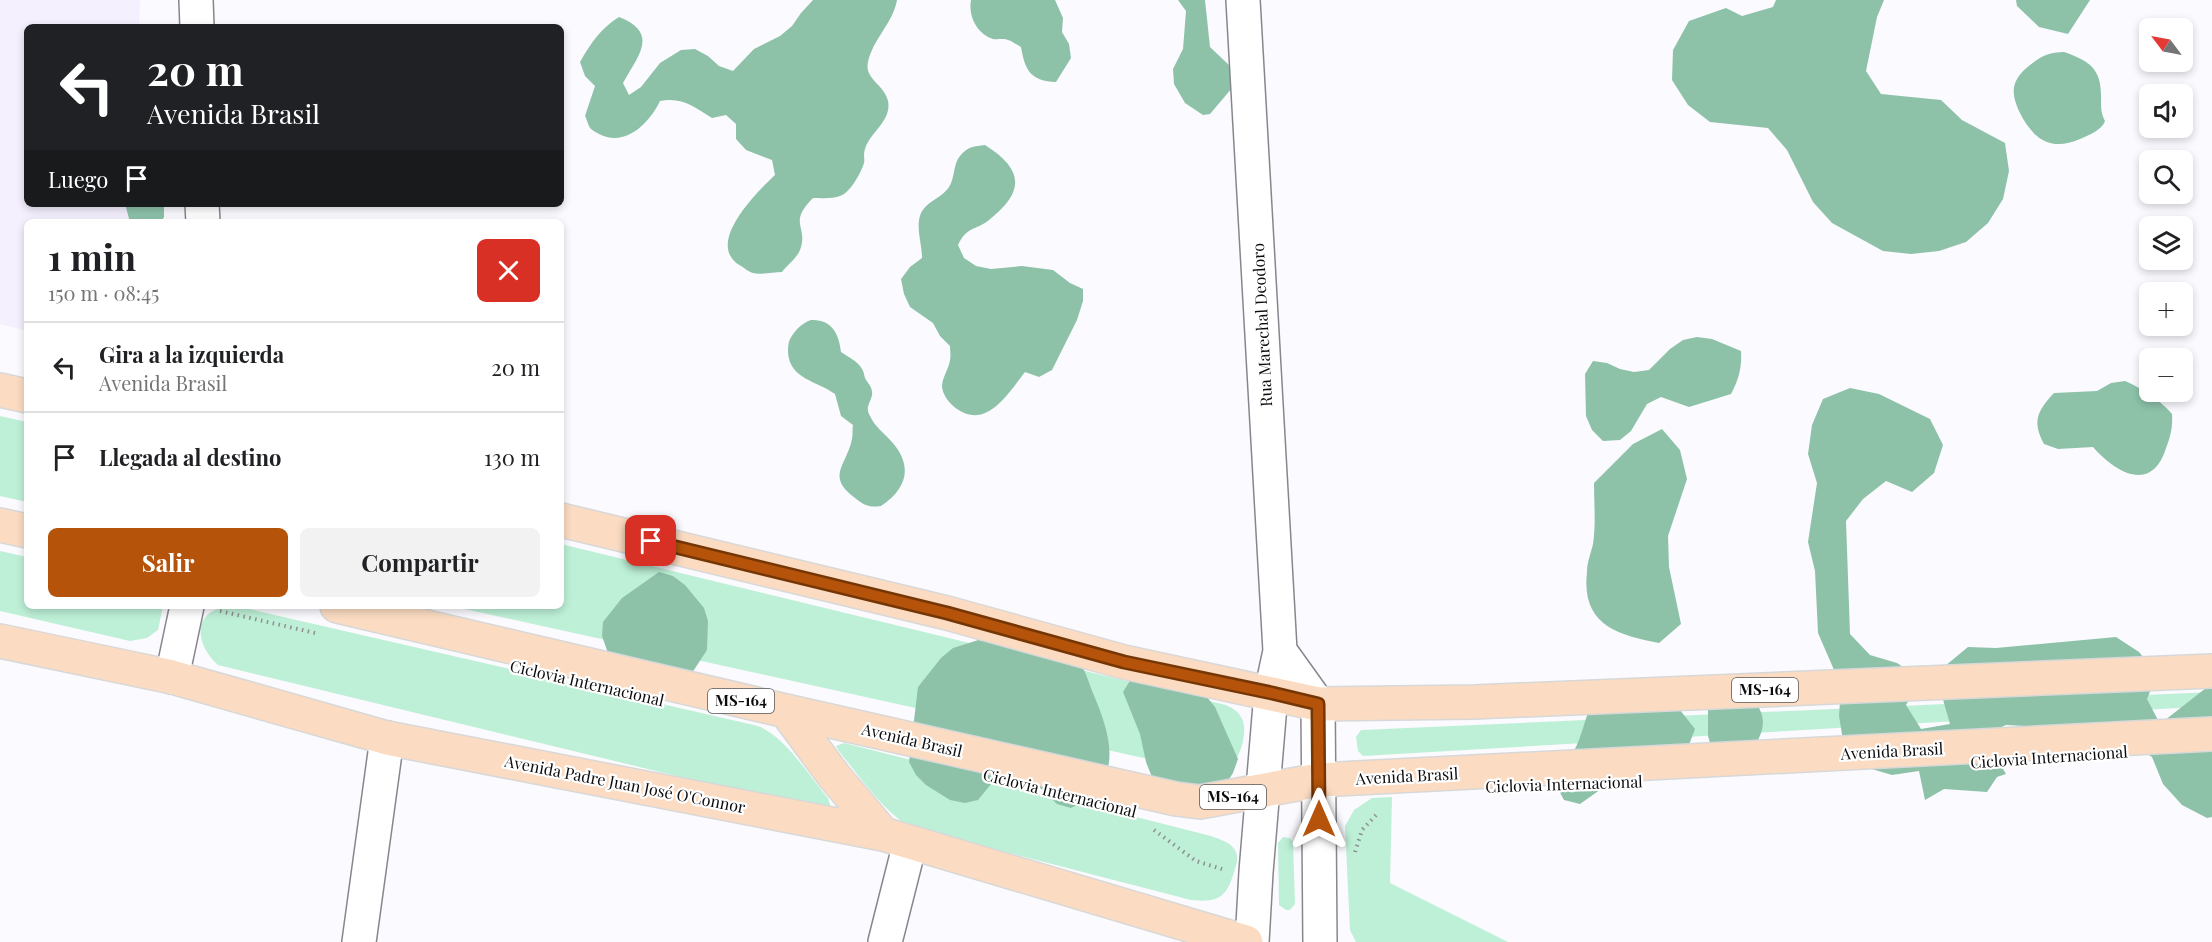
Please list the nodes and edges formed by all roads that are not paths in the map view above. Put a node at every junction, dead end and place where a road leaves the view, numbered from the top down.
1 (196, 0) edge
2 (1243, 0) edge
3 (196, 24) edge
4 (0, 390) edge
5 (24, 395) edge
6 (564, 521) edge
7 (0, 525) edge
8 (24, 530) edge
9 (197, 609) edge
10 (331, 621) edge
11 (0, 641) edge
12 (1280, 651) junction
13 (2212, 671) edge
14 (172, 677) junction
15 (1272, 693) junction
16 (1318, 704) junction
17 (786, 711) junction
18 (2212, 734) edge
19 (387, 738) junction
20 (1319, 780) junction
21 (1263, 792) junction
22 (896, 839) junction
23 (359, 942) edge
24 (885, 942) edge
25 (1246, 942) edge
26 (1252, 942) edge
27 (1320, 942) edge

1 - 3 street
2 - 12 street, Rua Marechal Deodoro
4 - 5 main road
6 - 15 main road, MS-164
7 - 8 main road
9 - 14 street
10 - 17 main road, Avenida Brasil / MS-164
11 - 14 main road, Avenida Padre Juan José O'Connor
12 - 15 street, Rua Marechal Deodoro
12 - 16 street
13 - 16 main road, MS-164
14 - 19 main road, Avenida Padre Juan José O'Connor
15 - 16 main road, MS-164
15 - 21 street, Rua Marechal Deodoro
16 - 20 street
17 - 21 main road, Avenida Brasil / MS-164
17 - 22 main road
18 - 20 main road, Avenida Brasil / MS-164
19 - 22 main road, Avenida Padre Juan José O'Connor
19 - 23 street
20 - 21 main road, Avenida Brasil / MS-164
20 - 27 street
21 - 26 street, Rua Marechal Deodoro
22 - 24 street
22 - 25 main road, Avenida Padre Juan José O'Connor

